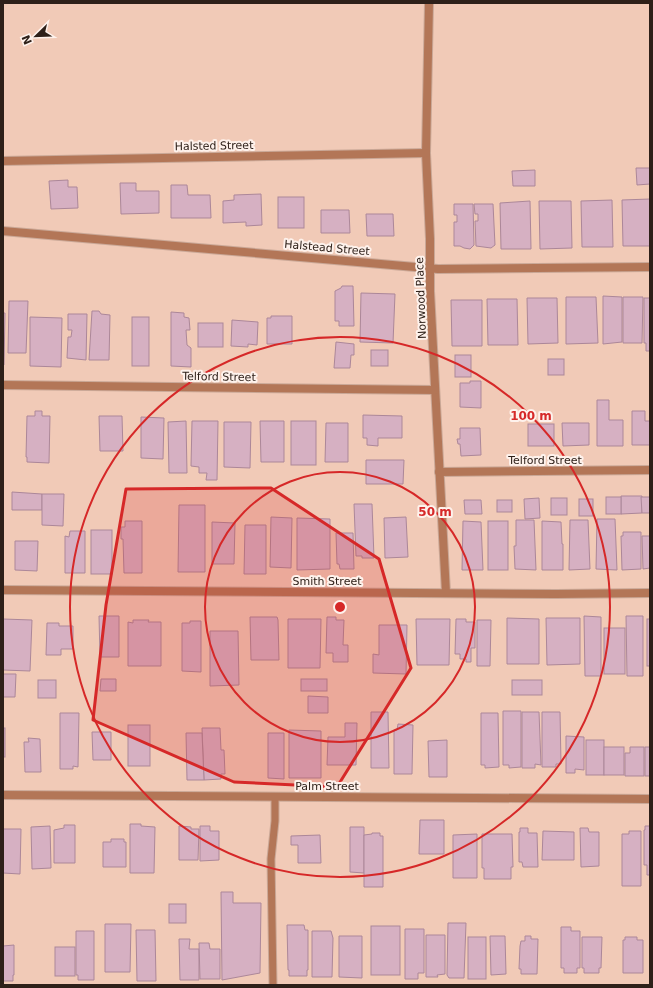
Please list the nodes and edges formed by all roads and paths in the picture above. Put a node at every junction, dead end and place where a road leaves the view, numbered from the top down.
1 (429, 3) edge
2 (426, 153) junction
3 (3, 162) edge
4 (3, 231) edge
5 (650, 267) edge
6 (430, 268) junction
7 (3, 385) edge
8 (435, 390) junction
9 (650, 470) edge
10 (440, 472) junction
11 (3, 590) edge
12 (446, 593) junction
13 (650, 593) edge
14 (3, 795) edge
15 (275, 797) junction
16 (650, 799) edge
17 (273, 985) edge

1 - 2 street, Norwood Place
2 - 3 street, Halsted Street
2 - 6 street, Norwood Place
4 - 6 street, Halstead Street
5 - 6 street, Halstead Street
6 - 8 street, Norwood Place
7 - 8 street, Telford Street
8 - 10 street, Norwood Place
9 - 10 street, Telford Street
10 - 12 street, Norwood Place
11 - 12 street, Smith Street
12 - 13 street, Smith Street
14 - 15 street, Palm Street
15 - 16 street, Palm Street
15 - 17 lane

